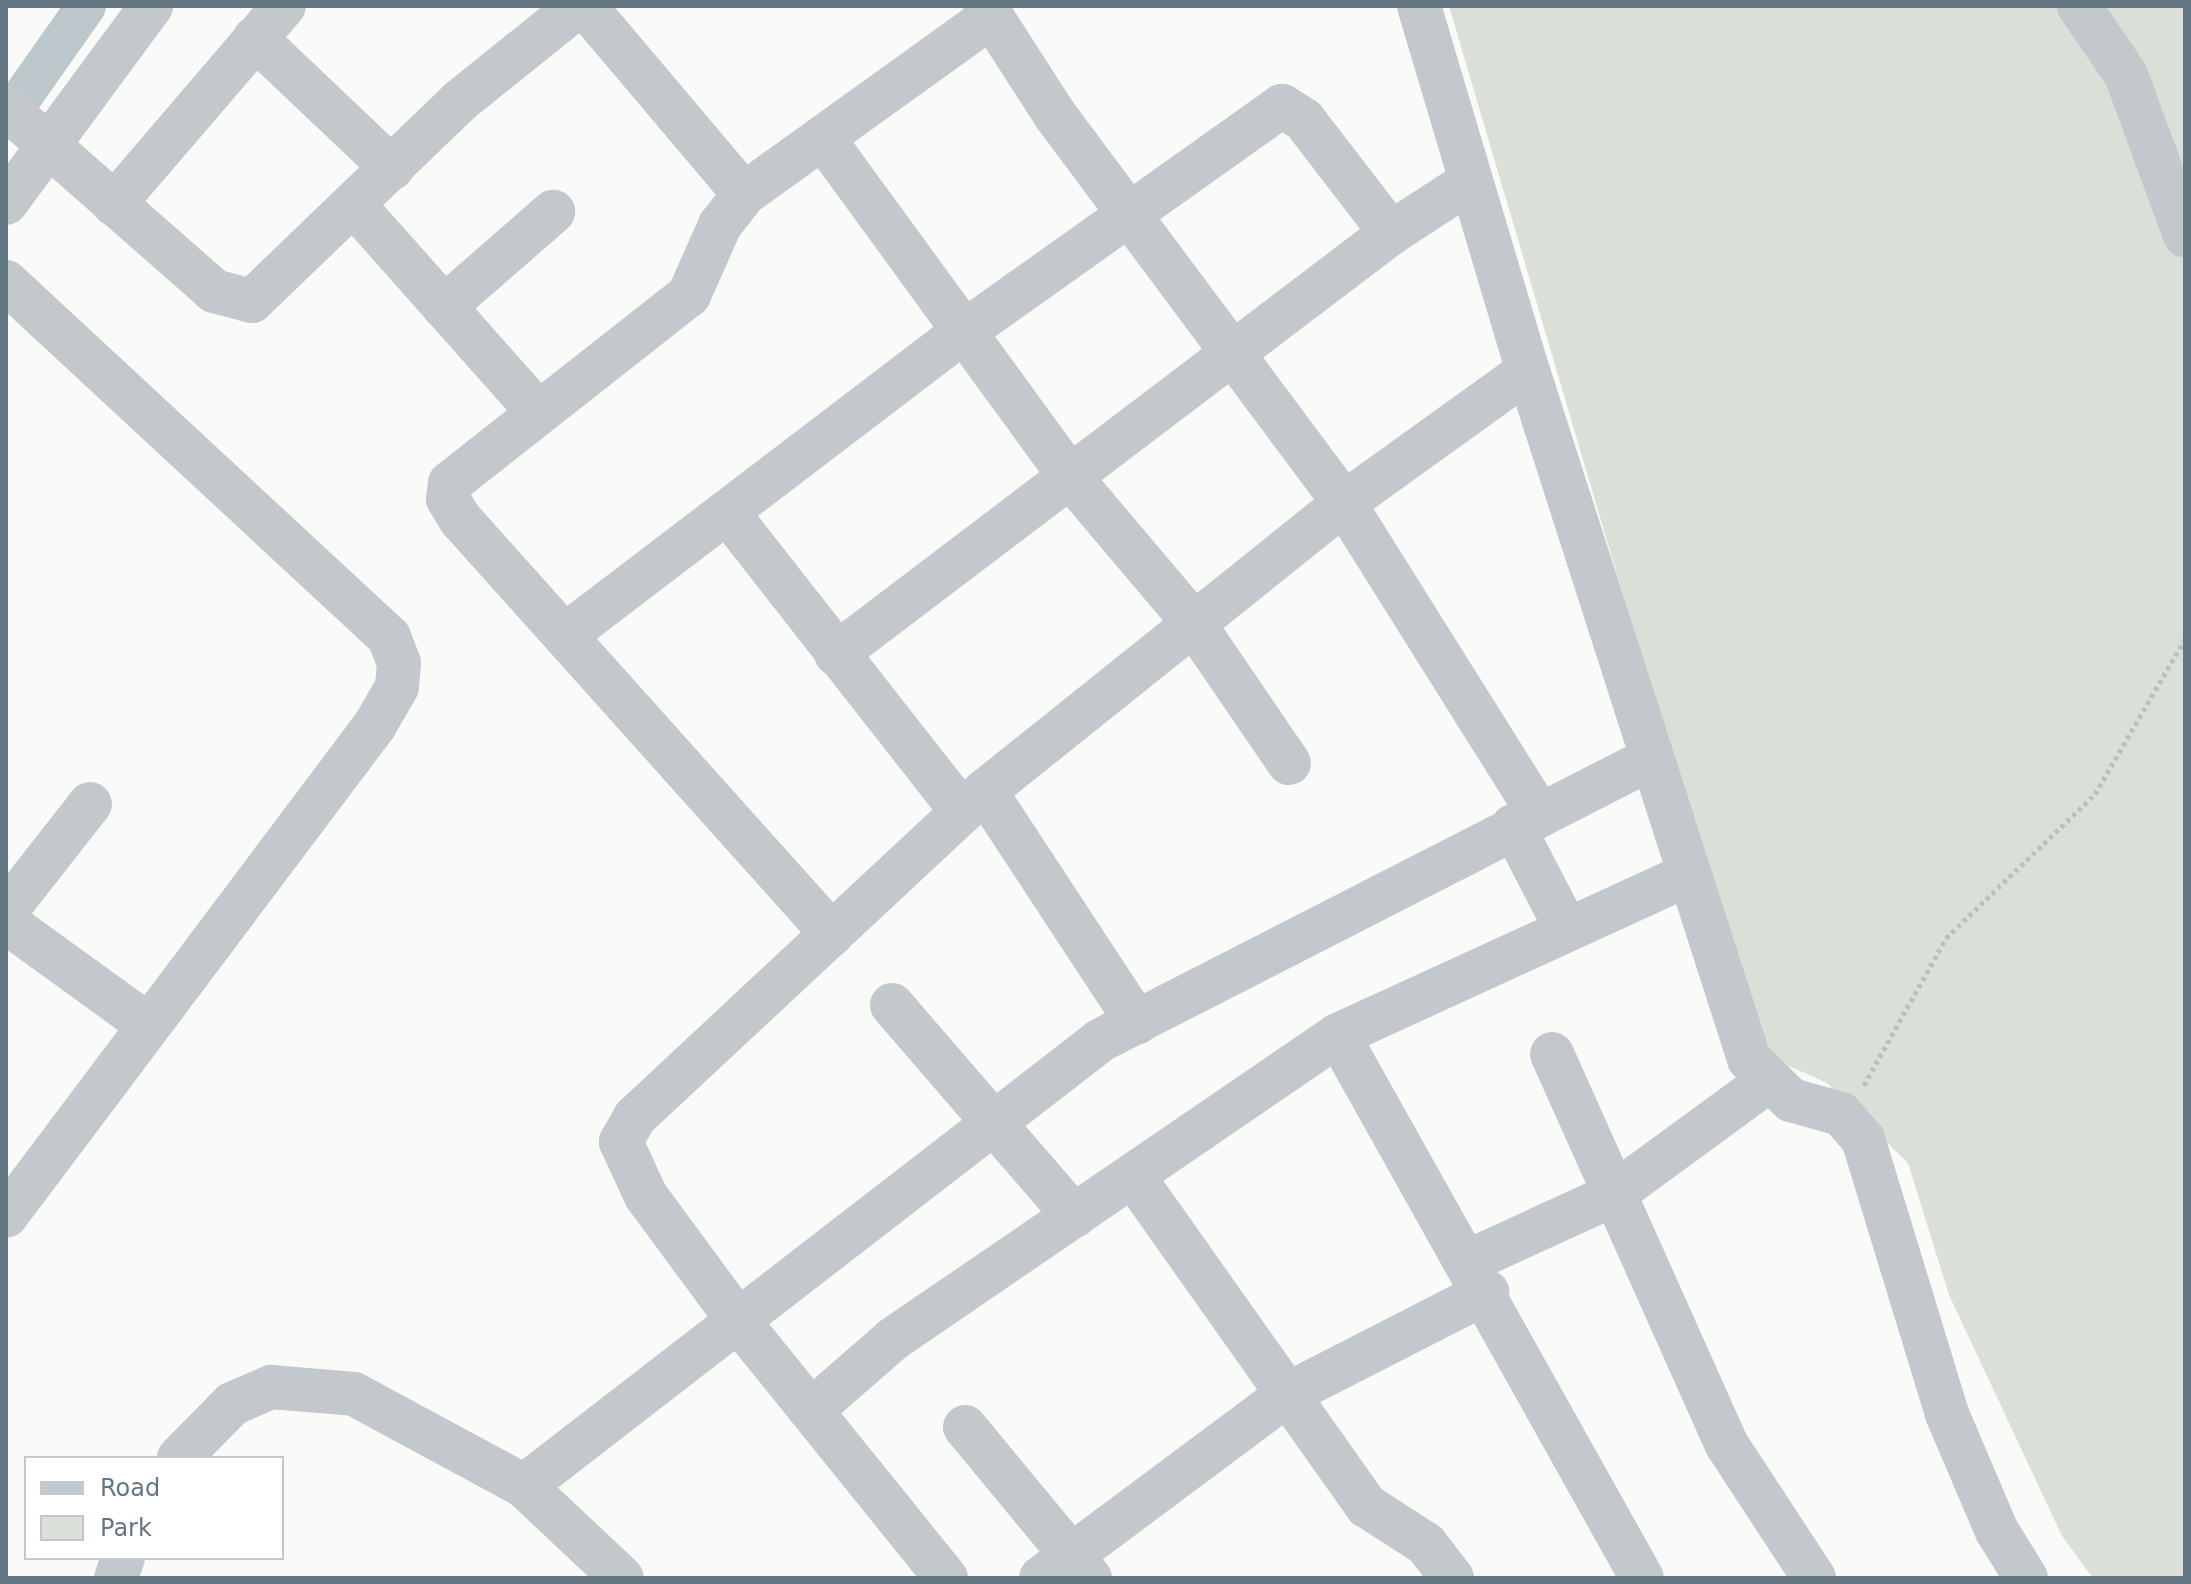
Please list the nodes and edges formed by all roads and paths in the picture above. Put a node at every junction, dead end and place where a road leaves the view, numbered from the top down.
1 (151, 6) edge
2 (284, 6) edge
3 (578, 6) edge
4 (585, 6) edge
5 (1419, 6) edge
6 (2079, 6) edge
7 (988, 11) edge
8 (255, 38) junction
9 (29, 129) edge
10 (823, 138) junction
11 (392, 168) junction
12 (1471, 181) junction
13 (744, 194) junction
14 (6, 203) edge
15 (114, 204) junction
16 (354, 205) junction
17 (553, 212) dead end
18 (1128, 212) junction
19 (1391, 233) junction
20 (2185, 235) edge
21 (6, 282) edge
22 (444, 307) junction
23 (965, 331) junction
24 (1237, 352) junction
25 (1528, 371) junction
26 (537, 411) junction
27 (1072, 479) junction
28 (1344, 503) junction
29 (727, 512) junction
30 (1192, 621) junction
31 (568, 633) junction
32 (2185, 639) edge
33 (836, 654) junction
34 (1652, 758) junction
35 (1289, 763) dead end
36 (974, 802) junction
37 (90, 804) dead end
38 (1526, 820) junction
39 (1689, 874) junction
40 (6, 911) edge
41 (6, 922) edge
42 (1567, 930) junction
43 (832, 934) junction
44 (892, 1005) dead end
45 (1137, 1022) junction
46 (147, 1024) junction
47 (1338, 1035) junction
48 (1552, 1054) dead end
49 (1767, 1082) junction
50 (1841, 1114) junction
51 (995, 1121) junction
52 (1133, 1176) junction
53 (1611, 1196) junction
54 (6, 1216) edge
55 (1074, 1216) junction
56 (1478, 1276) junction
57 (736, 1318) junction
58 (1288, 1394) junction
59 (814, 1408) junction
60 (965, 1427) dead end
61 (181, 1456) edge
62 (524, 1486) junction
63 (1067, 1569) edge
64 (1634, 1575) edge
65 (622, 1578) edge
66 (946, 1578) edge
67 (1452, 1578) edge
68 (1814, 1578) edge
69 (2026, 1578) edge

1 - 9 street
2 - 8 street
3 - 11 street
4 - 13 street
5 - 12 street
6 - 20 street
7 - 10 street
7 - 18 street
8 - 11 street
8 - 15 street
9 - 14 street
9 - 15 street
10 - 13 street
10 - 23 street
11 - 16 street
12 - 19 street
12 - 25 street
13 - 26 street
15 - 16 street
16 - 22 street
17 - 22 street
18 - 19 street
18 - 23 street
18 - 24 street
19 - 24 street
21 - 46 street
22 - 26 street
23 - 27 street
23 - 29 street
24 - 27 street
24 - 28 street
25 - 28 street
25 - 34 street
26 - 31 street
27 - 30 street
27 - 33 street
28 - 30 street
28 - 38 street
29 - 31 street
29 - 33 street
30 - 35 street
30 - 36 street
31 - 43 street
32 - 50 path
33 - 36 street
34 - 38 street
34 - 39 street
36 - 43 street
36 - 45 street
37 - 40 street
38 - 42 street
38 - 45 street
39 - 42 street
39 - 49 street
41 - 46 street
42 - 47 street
43 - 57 street
44 - 51 street
45 - 51 street
46 - 54 street
47 - 52 street
47 - 56 street
48 - 53 street
49 - 50 street
49 - 53 street
50 - 69 street
51 - 55 street
51 - 57 street
52 - 55 street
52 - 58 street
53 - 56 street
53 - 68 street
55 - 59 street
56 - 58 street
56 - 64 street
57 - 59 street
57 - 62 street
58 - 63 street
58 - 67 street
59 - 66 street
60 - 63 street
61 - 62 street
62 - 65 street

